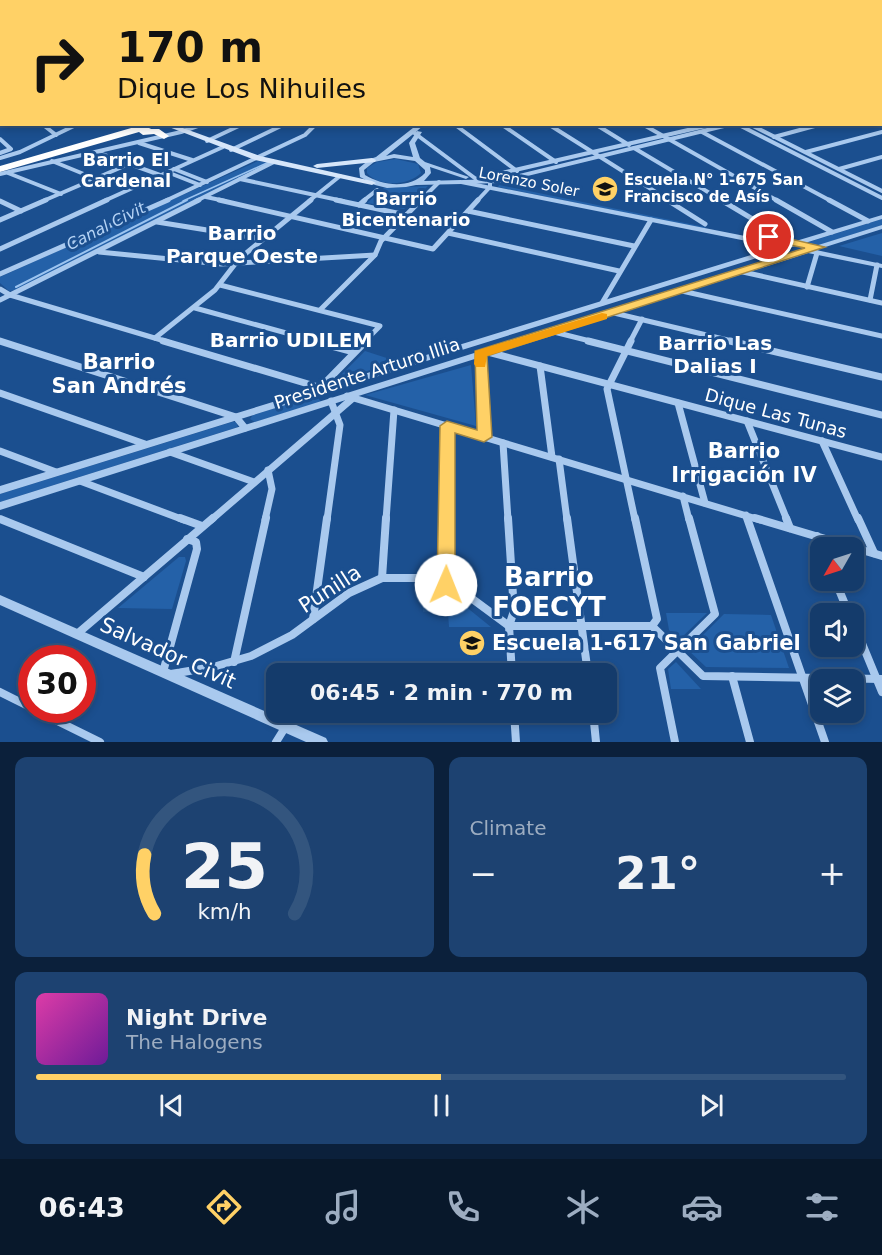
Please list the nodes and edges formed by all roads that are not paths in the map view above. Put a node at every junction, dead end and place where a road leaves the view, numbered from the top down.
1 (45, 126) edge
2 (74, 126) edge
3 (118, 126) edge
4 (138, 126) edge
5 (152, 126) edge
6 (168, 126) edge
7 (199, 126) edge
8 (239, 126) edge
9 (281, 126) edge
10 (314, 126) edge
11 (420, 126) edge
12 (425, 126) edge
13 (457, 126) edge
14 (504, 126) edge
15 (551, 126) edge
16 (598, 126) edge
17 (645, 126) edge
18 (691, 126) edge
19 (707, 126) edge
20 (724, 126) edge
21 (741, 126) edge
22 (753, 126) edge
23 (814, 126) edge
24 (696, 129) junction
25 (181, 132) junction
26 (702, 132) junction
27 (882, 132) edge
28 (415, 133) junction
29 (56, 135) junction
30 (164, 136) junction
31 (773, 137) junction
32 (666, 138) junction
33 (0, 139) edge
34 (206, 141) junction
35 (137, 142) junction
36 (632, 146) junction
37 (223, 147) junction
38 (231, 150) junction
39 (95, 151) junction
40 (0, 153) edge
41 (593, 153) junction
42 (805, 153) junction
43 (598, 157) junction
44 (882, 157) edge
45 (0, 158) edge
46 (258, 158) junction
47 (376, 159) junction
48 (417, 159) junction
49 (193, 160) junction
50 (51, 161) junction
51 (270, 161) junction
52 (556, 162) junction
53 (129, 164) junction
54 (426, 164) junction
55 (16, 165) junction
56 (296, 166) junction
57 (2, 168) edge
58 (174, 169) junction
59 (838, 169) junction
60 (517, 171) junction
61 (167, 172) junction
62 (0, 174) edge
63 (160, 175) junction
64 (340, 176) junction
65 (96, 179) junction
66 (240, 179) junction
67 (476, 179) junction
68 (208, 182) junction
69 (439, 182) junction
70 (372, 183) junction
71 (417, 183) junction
72 (490, 184) junction
73 (201, 185) junction
74 (882, 185) edge
75 (875, 188) junction
76 (378, 190) dead end
77 (882, 191) edge
78 (60, 194) junction
79 (315, 195) junction
80 (206, 197) junction
81 (882, 198) edge
82 (0, 201) edge
83 (359, 205) junction
84 (21, 211) junction
85 (468, 211) junction
86 (406, 215) junction
87 (290, 216) junction
88 (882, 217) edge
89 (0, 220) edge
90 (651, 220) junction
91 (868, 221) junction
92 (156, 222) junction
93 (708, 227) junction
94 (882, 227) edge
95 (832, 232) junction
96 (448, 233) junction
97 (384, 238) junction
98 (263, 239) junction
99 (790, 244) junction
100 (634, 246) junction
101 (0, 249) edge
102 (818, 250) junction
103 (807, 251) junction
104 (98, 252) junction
105 (375, 255) junction
106 (235, 264) junction
107 (880, 264) edge
108 (724, 265) junction
109 (619, 271) junction
110 (740, 273) junction
111 (0, 274) edge
112 (220, 285) junction
113 (807, 287) junction
114 (0, 289) edge
115 (682, 291) junction
116 (10, 295) junction
117 (0, 300) edge
118 (870, 300) junction
119 (602, 303) junction
120 (882, 303) edge
121 (195, 308) junction
122 (320, 310) junction
123 (614, 313) junction
124 (642, 319) junction
125 (554, 332) junction
126 (882, 336) edge
127 (155, 338) junction
128 (0, 341) edge
129 (626, 350) junction
130 (354, 352) junction
131 (484, 353) junction
132 (540, 366) junction
133 (395, 367) junction
134 (882, 377) edge
135 (405, 378) junction
136 (608, 384) junction
137 (322, 388) junction
138 (0, 393) edge
139 (350, 397) junction
140 (331, 401) junction
141 (678, 403) junction
142 (394, 410) junction
143 (337, 411) junction
144 (882, 415) edge
145 (236, 417) junction
146 (747, 421) junction
147 (447, 426) junction
148 (245, 428) junction
149 (484, 437) junction
150 (822, 441) junction
151 (503, 442) junction
152 (146, 444) junction
153 (0, 452) edge
154 (170, 452) junction
155 (882, 457) edge
156 (556, 458) junction
157 (268, 470) junction
158 (56, 472) junction
159 (627, 480) junction
160 (80, 481) junction
161 (254, 482) junction
162 (0, 490) edge
163 (683, 496) junction
164 (705, 503) junction
165 (0, 506) edge
166 (747, 515) junction
167 (0, 519) edge
168 (202, 526) junction
169 (790, 528) junction
170 (817, 536) joint
171 (187, 539) junction
172 (878, 555) edge
173 (144, 577) junction
174 (382, 578) junction
175 (446, 585) junction
176 (2, 603) edge
177 (312, 620) junction
178 (581, 625) junction
179 (509, 626) junction
180 (652, 626) junction
181 (77, 634) junction
182 (864, 646) edge
183 (677, 651) junction
184 (234, 662) junction
185 (511, 663) edge
186 (586, 663) edge
187 (166, 673) junction
188 (732, 676) junction
189 (802, 677) junction
190 (879, 679) edge
191 (0, 692) edge
192 (882, 692) edge
193 (18, 701) edge
194 (61, 723) edge
195 (515, 723) edge
196 (594, 723) edge
197 (286, 726) junction
198 (100, 742) edge
199 (276, 742) edge
200 (321, 742) edge
201 (516, 742) edge
202 (596, 742) edge
203 (675, 742) edge
204 (750, 742) edge
205 (825, 742) edge

1 - 29 street
2 - 29 street
3 - 57 highway
4 - 57 highway
5 - 55 highway
6 - 25 main road
7 - 25 street
8 - 34 street
9 - 38 street
10 - 46 street
11 - 28 street
12 - 28 street
13 - 60 street
14 - 52 street
15 - 41 street
16 - 36 street
17 - 32 street
18 - 24 street
19 - 24 street
20 - 26 street
21 - 81 street
22 - 31 street
23 - 31 street
24 - 32 street
25 - 30 street
25 - 34 main road
26 - 32 street
26 - 91 street
27 - 42 street
28 - 47 street
28 - 48 street
28 - 67 street
29 - 45 street
30 - 35 street
30 - 55 highway
31 - 42 street
32 - 36 street
32 - 95 street
33 - 40 street
34 - 37 main road
35 - 39 street
35 - 49 street
36 - 41 street
36 - 43 street
36 - 99 street
37 - 38 main road
37 - 49 street
38 - 46 main road
39 - 50 street
39 - 53 street
41 - 43 street
41 - 52 street
42 - 59 street
43 - 72 street
43 - 93 street
44 - 59 street
46 - 51 main road
46 - 68 street
47 - 48 street
47 - 56 main road
47 - 70 street
48 - 54 street, Lorenzo Soler
49 - 58 street
50 - 57 street
50 - 65 street
51 - 56 main road
51 - 66 street
52 - 60 street
53 - 63 street
53 - 65 street
54 - 67 street, Lorenzo Soler
54 - 71 street
55 - 57 highway
56 - 64 main road
57 - 62 street
57 - 78 street
58 - 61 street
58 - 68 street
59 - 75 street
60 - 67 street
61 - 63 street
61 - 73 street
63 - 101 street
64 - 70 main road
64 - 79 street
65 - 78 street
66 - 79 street
66 - 80 street
67 - 72 street, Lorenzo Soler
68 - 73 street
69 - 71 street, Lorenzo Soler
69 - 72 street, Lorenzo Soler
69 - 86 street
70 - 71 street, Lorenzo Soler
72 - 85 street
72 - 90 street, Lorenzo Soler
72 - 93 street, Lorenzo Soler
73 - 111 street
74 - 75 street
75 - 77 street
76 - 83 street
78 - 84 street
79 - 83 street
79 - 87 street
80 - 87 street
80 - 92 street
82 - 84 street
83 - 86 street
84 - 89 street
85 - 96 street
85 - 100 street
86 - 97 street
87 - 97 street
87 - 98 street
88 - 91 street, Presidente Arturo Illia
90 - 93 street, Lorenzo Soler
90 - 100 street
91 - 95 street, Presidente Arturo Illia
92 - 98 street
92 - 104 street
93 - 99 street, Lorenzo Soler
94 - 102 street
95 - 99 street, Presidente Arturo Illia
96 - 97 street
96 - 109 street
97 - 105 street
98 - 106 street
99 - 102 street, Lorenzo Soler
99 - 103 street, Lorenzo Soler
99 - 108 street, Presidente Arturo Illia
100 - 109 street
102 - 103 street, Lorenzo Soler
102 - 107 street, Lorenzo Soler
102 - 113 street
103 - 110 street, Presidente Arturo Illia
104 - 106 street
104 - 116 street
105 - 106 street
105 - 122 street
106 - 112 street
107 - 118 street
108 - 110 street
108 - 119 street, Presidente Arturo Illia
109 - 119 street
110 - 113 street
110 - 115 street, Presidente Arturo Illia
112 - 121 street
112 - 122 street
113 - 118 street
114 - 116 street
115 - 123 street, Presidente Arturo Illia
115 - 126 street
116 - 117 street
116 - 127 street
118 - 120 street
119 - 133 street, Presidente Arturo Illia
121 - 127 street
121 - 130 street
122 - 130 street
123 - 124 street
123 - 125 street, Presidente Arturo Illia
124 - 129 street
124 - 134 street
125 - 129 street
125 - 131 street, Presidente Arturo Illia
127 - 137 street
128 - 145 street
129 - 136 street
129 - 144 street
130 - 137 street
131 - 132 street, Dique Las Tunas
131 - 135 street, Presidente Arturo Illia
131 - 149 street
132 - 136 street, Dique Las Tunas
132 - 156 street
133 - 135 street
133 - 137 street, Presidente Arturo Illia
135 - 139 street, Presidente Arturo Illia
136 - 141 street, Dique Las Tunas
136 - 159 street
137 - 145 street, Presidente Arturo Illia
138 - 152 street
139 - 140 street, Presidente Arturo Illia
139 - 142 street
139 - 143 street
140 - 143 street
140 - 148 street, Presidente Arturo Illia
141 - 146 street, Dique Las Tunas
141 - 164 street
142 - 147 street
142 - 174 street
143 - 157 street
143 - 177 street
145 - 148 street
145 - 152 street, Presidente Arturo Illia
146 - 150 street, Dique Las Tunas
146 - 169 street
147 - 149 street
147 - 175 street
148 - 154 street, Presidente Arturo Illia
149 - 151 street
150 - 155 street, Dique Las Tunas
150 - 172 street
151 - 156 street
151 - 179 street
152 - 158 street, Presidente Arturo Illia
153 - 158 street
154 - 160 street, Presidente Arturo Illia
154 - 161 street
156 - 159 street
156 - 178 street
157 - 161 street
157 - 184 street
158 - 162 street, Presidente Arturo Illia
159 - 163 street
159 - 180 street
160 - 165 street, Presidente Arturo Illia
160 - 168 street
161 - 168 street
163 - 164 street
163 - 183 street
164 - 166 street
166 - 169 street
166 - 189 street
167 - 173 street
168 - 171 street
169 - 170 street
170 - 172 street
171 - 173 street
171 - 187 street
173 - 181 street
174 - 175 street, Punilla
174 - 177 street, Punilla
175 - 179 street, Punilla
176 - 181 street, Salvador Civit
177 - 184 street, Punilla
178 - 179 street
178 - 180 street
178 - 186 street
179 - 185 street
180 - 183 street
181 - 187 street, Salvador Civit
182 - 190 street
183 - 188 street
183 - 203 street
184 - 187 street, Punilla
187 - 197 street, Salvador Civit
188 - 189 street
188 - 204 street
189 - 190 street
189 - 205 street
190 - 192 street
191 - 193 street
194 - 198 street
195 - 201 street
196 - 202 street
197 - 199 street
197 - 200 street, Salvador Civit

